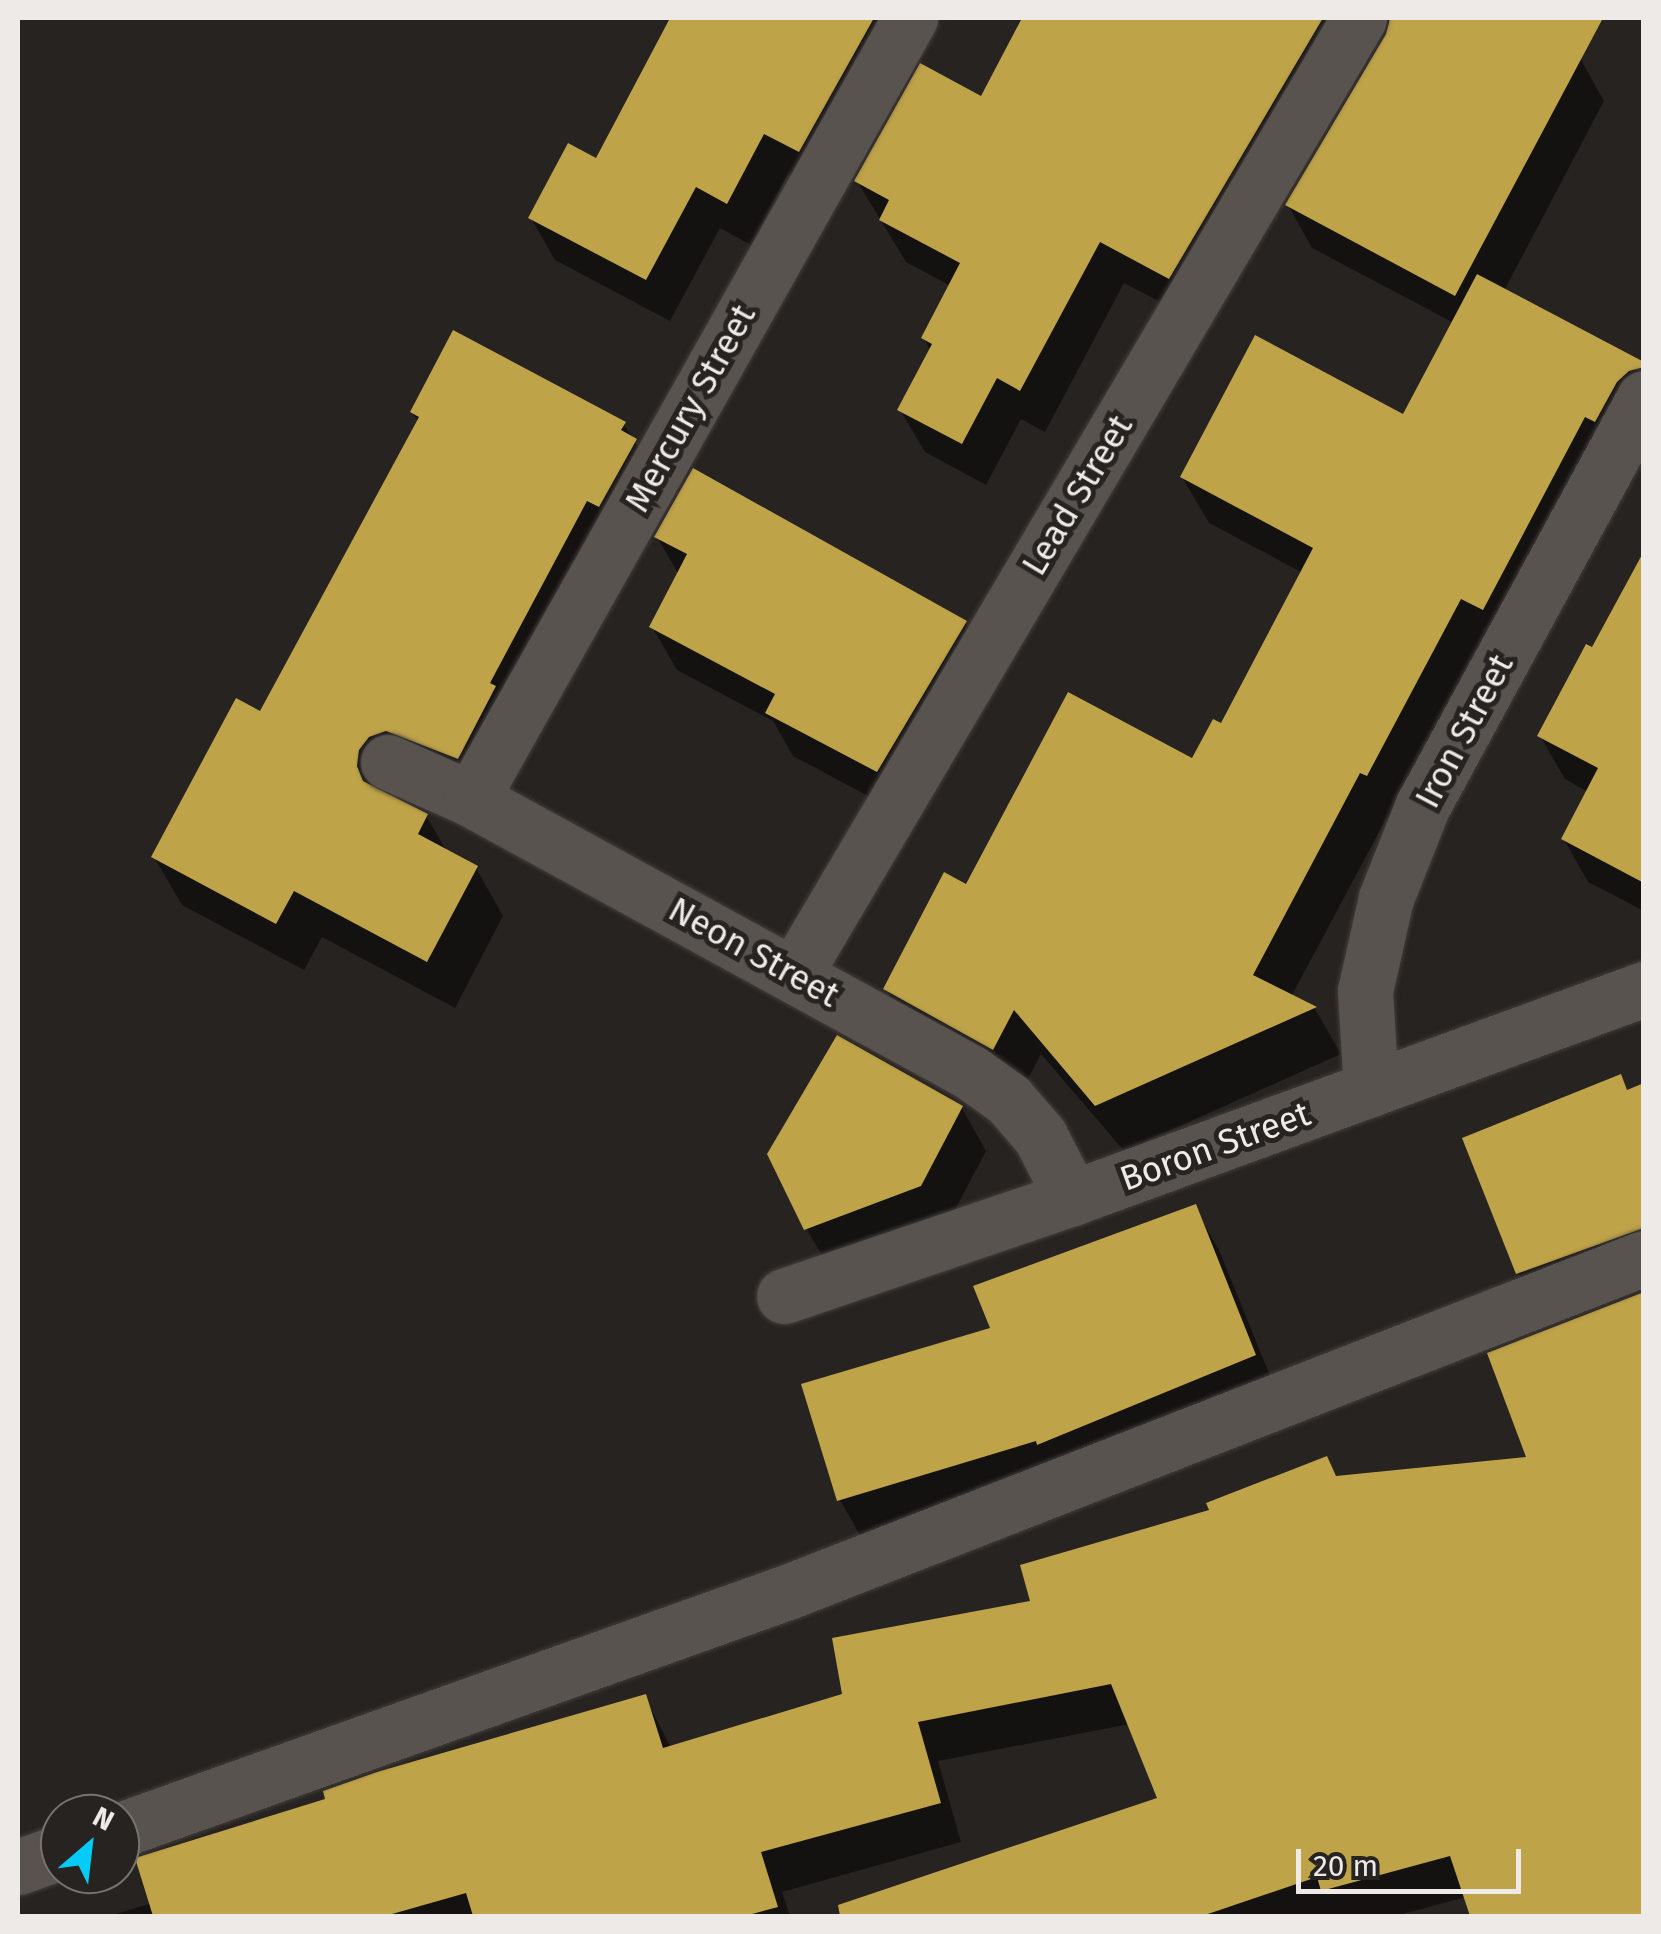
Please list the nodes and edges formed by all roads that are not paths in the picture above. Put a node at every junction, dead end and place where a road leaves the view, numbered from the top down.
1 (910, 18) edge
2 (1359, 18) edge
3 (1644, 398) edge
4 (388, 762) dead end
5 (470, 799) junction
6 (795, 973) junction
7 (1644, 989) edge
8 (1371, 1089) junction
9 (1072, 1198) junction
10 (1644, 1258) edge
11 (784, 1296) dead end
12 (140, 1823) edge

1 - 5 street, Mercury Street
2 - 6 street, Lead Street
3 - 8 street, Iron Street
4 - 5 street, Neon Street
5 - 6 street, Neon Street
6 - 9 street, Neon Street
7 - 8 street, Boron Street
8 - 9 street, Boron Street
9 - 11 street, Boron Street
10 - 12 street

